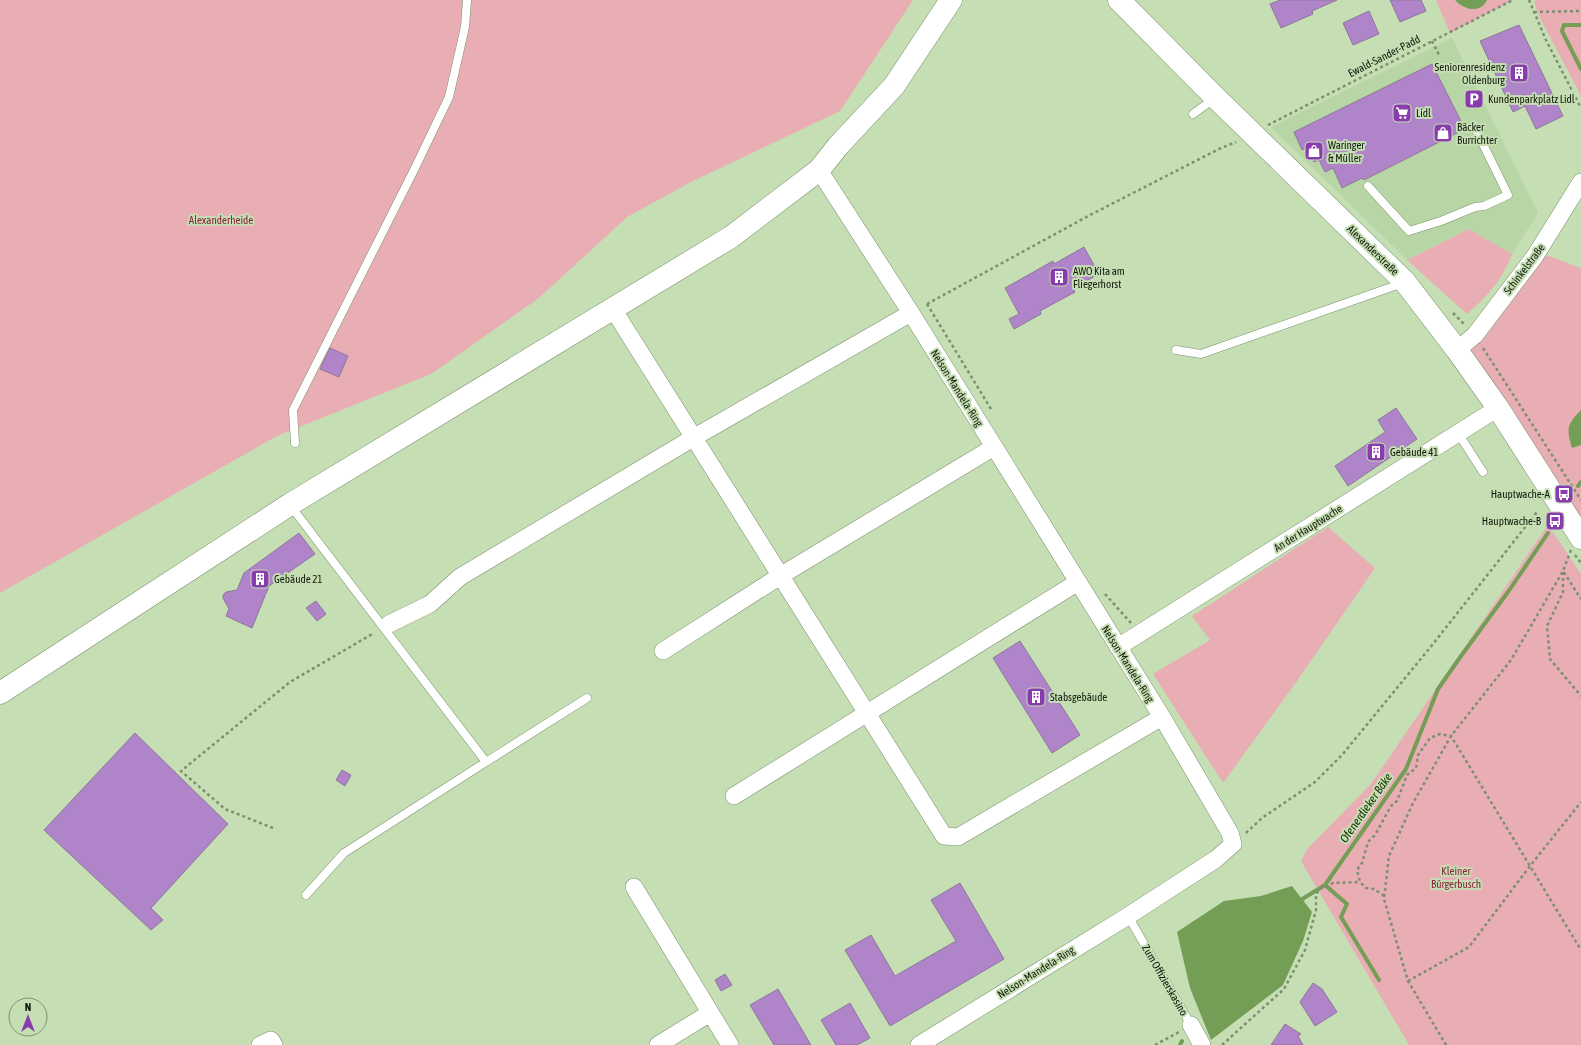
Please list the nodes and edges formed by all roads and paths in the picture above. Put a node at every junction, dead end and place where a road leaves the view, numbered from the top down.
1 (467, 0) edge
2 (951, 0) edge
3 (1119, 0) edge
4 (1514, 0) edge
5 (1529, 0) edge
6 (1581, 11) edge
7 (1534, 12) junction
8 (1432, 41) junction
9 (1439, 55) dead end
10 (1216, 98) junction
11 (1581, 108) edge
12 (1193, 114) dead end
13 (1266, 130) dead end
14 (1477, 132) dead end
15 (1239, 141) dead end
16 (819, 170) junction
17 (1581, 182) edge
18 (1368, 186) dead end
19 (1405, 282) junction
20 (927, 304) junction
21 (612, 309) junction
22 (911, 313) junction
23 (1176, 350) dead end
24 (1457, 350) junction
25 (1498, 408) junction
26 (992, 412) dead end
27 (1458, 433) junction
28 (693, 438) junction
29 (296, 443) dead end
30 (994, 447) junction
31 (1483, 472) dead end
32 (289, 505) junction
33 (1537, 512) dead end
34 (1578, 544) edge
35 (1563, 571) junction
36 (780, 576) junction
37 (1078, 582) junction
38 (1104, 593) dead end
39 (1581, 599) edge
40 (389, 624) joint
41 (1140, 633) junction
42 (1118, 647) junction
43 (663, 650) dead end
44 (0, 693) edge
45 (1581, 696) edge
46 (587, 698) dead end
47 (866, 713) junction
48 (1162, 717) junction
49 (1451, 736) junction
50 (486, 762) junction
51 (734, 796) dead end
52 (1581, 802) edge
53 (273, 828) dead end
54 (1233, 844) junction
55 (1530, 866) junction
56 (1360, 882) junction
57 (634, 887) dead end
58 (306, 895) dead end
59 (1384, 896) junction
60 (1128, 916) junction
61 (1581, 950) edge
62 (1408, 981) junction
63 (710, 1013) junction
64 (1191, 1025) junction
65 (260, 1045) edge
66 (274, 1045) edge
67 (658, 1045) edge
68 (730, 1045) edge
69 (919, 1045) edge
70 (1155, 1045) edge
71 (1202, 1045) edge
72 (1222, 1045) edge
73 (1446, 1045) edge

1 - 29 lane
2 - 16 street
3 - 10 street, Alexanderstraße
4 - 8 path, Ewald-Sander-Padd
5 - 7 path
6 - 7 path
7 - 11 path
8 - 9 path
8 - 13 path, Ewald-Sander-Padd
10 - 12 lane
10 - 19 street, Alexanderstraße
14 - 18 lane
15 - 20 path
16 - 21 street
16 - 22 street, Nelson-Mandela-Ring
17 - 24 street, Schinkelstraße
19 - 23 lane
19 - 24 street, Alexanderstraße
20 - 22 path
20 - 26 path
21 - 28 street
21 - 32 street
22 - 28 street
22 - 30 street, Nelson-Mandela-Ring
24 - 25 street, Alexanderstraße
25 - 27 street, An der Hauptwache
25 - 34 street, Alexanderstraße
27 - 31 lane
27 - 41 street, An der Hauptwache
28 - 36 street
28 - 40 street
30 - 36 street
30 - 37 street, Nelson-Mandela-Ring
32 - 44 street
32 - 50 lane
33 - 54 path
34 - 35 path
35 - 39 path
35 - 45 path
35 - 49 path
36 - 43 street
36 - 47 street
37 - 42 street, Nelson-Mandela-Ring
37 - 47 street
38 - 41 path
40 - 53 path
41 - 42 street, An der Hauptwache
42 - 48 street, Nelson-Mandela-Ring
46 - 50 lane
47 - 48 street
47 - 51 street
48 - 54 street, Nelson-Mandela-Ring
49 - 55 path
49 - 56 path
49 - 59 path
50 - 58 lane
52 - 55 path
54 - 60 street, Nelson-Mandela-Ring
55 - 61 path
55 - 62 path
56 - 59 path
56 - 72 path
57 - 63 street
59 - 62 path
60 - 64 lane, Zum Offizierskasino
60 - 69 street, Nelson-Mandela-Ring
62 - 73 path
63 - 67 street
63 - 68 street
64 - 70 path
64 - 71 street, Zum Offizierskasino
65 - 66 street

